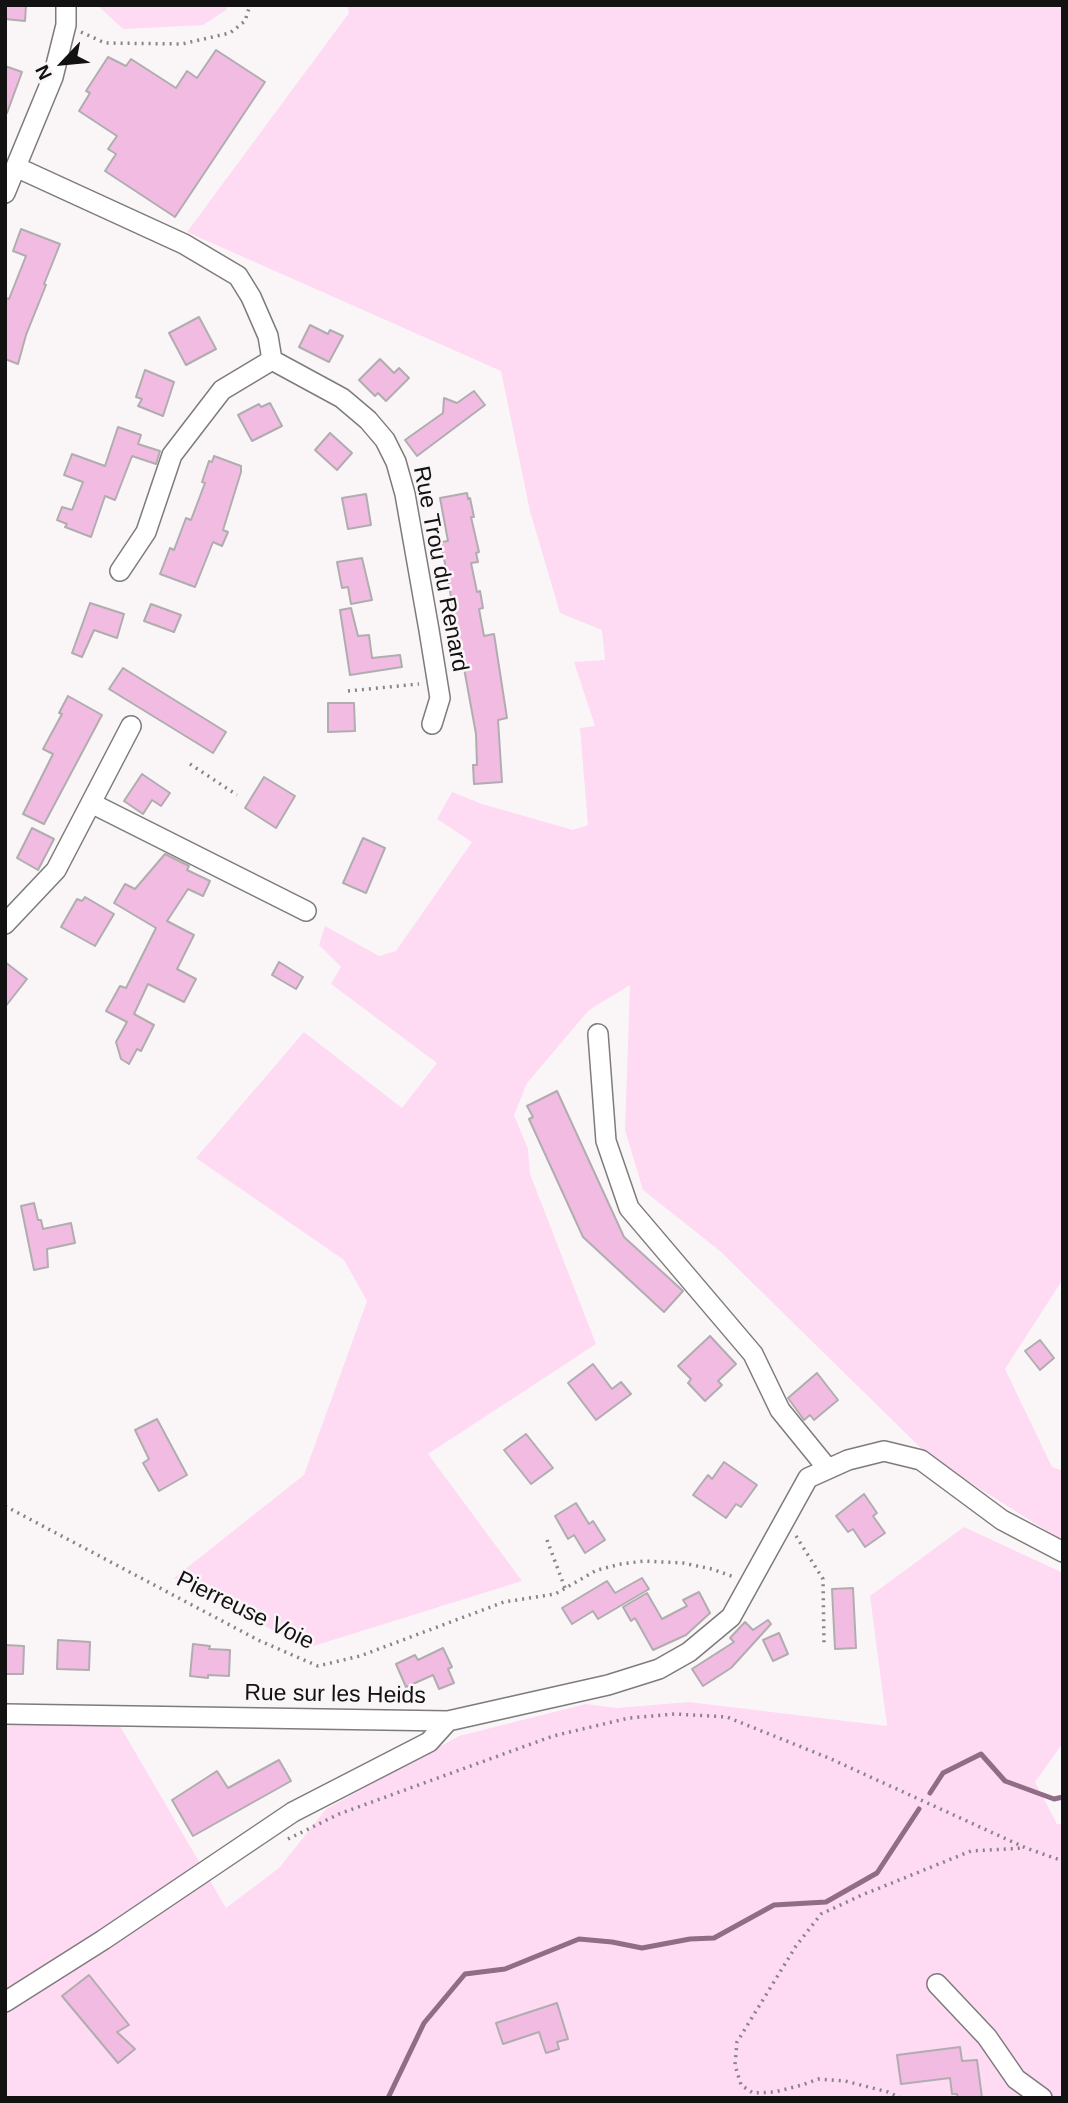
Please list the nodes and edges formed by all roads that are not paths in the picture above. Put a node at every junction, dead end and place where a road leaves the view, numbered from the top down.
1 (66, 13) edge
2 (16, 167) junction
3 (5, 193) edge
4 (272, 360) junction
5 (120, 571) dead end
6 (432, 724) dead end
7 (131, 726) dead end
8 (91, 803) junction
9 (306, 911) dead end
10 (5, 924) edge
11 (598, 1034) dead end
12 (828, 1469) junction
13 (1063, 1552) edge
14 (5, 1714) edge
15 (448, 1721) junction
16 (937, 1984) dead end
17 (5, 2001) edge
18 (1042, 2098) edge

1 - 2 street
2 - 3 street
2 - 4 street
4 - 5 street
4 - 6 street, Rue Trou du Renard
7 - 8 street
8 - 9 street
8 - 10 street
11 - 12 street
12 - 13 street, Rue sur les Heids
12 - 15 street, Rue sur les Heids
14 - 15 street, Rue sur les Heids
15 - 17 street
16 - 18 street

